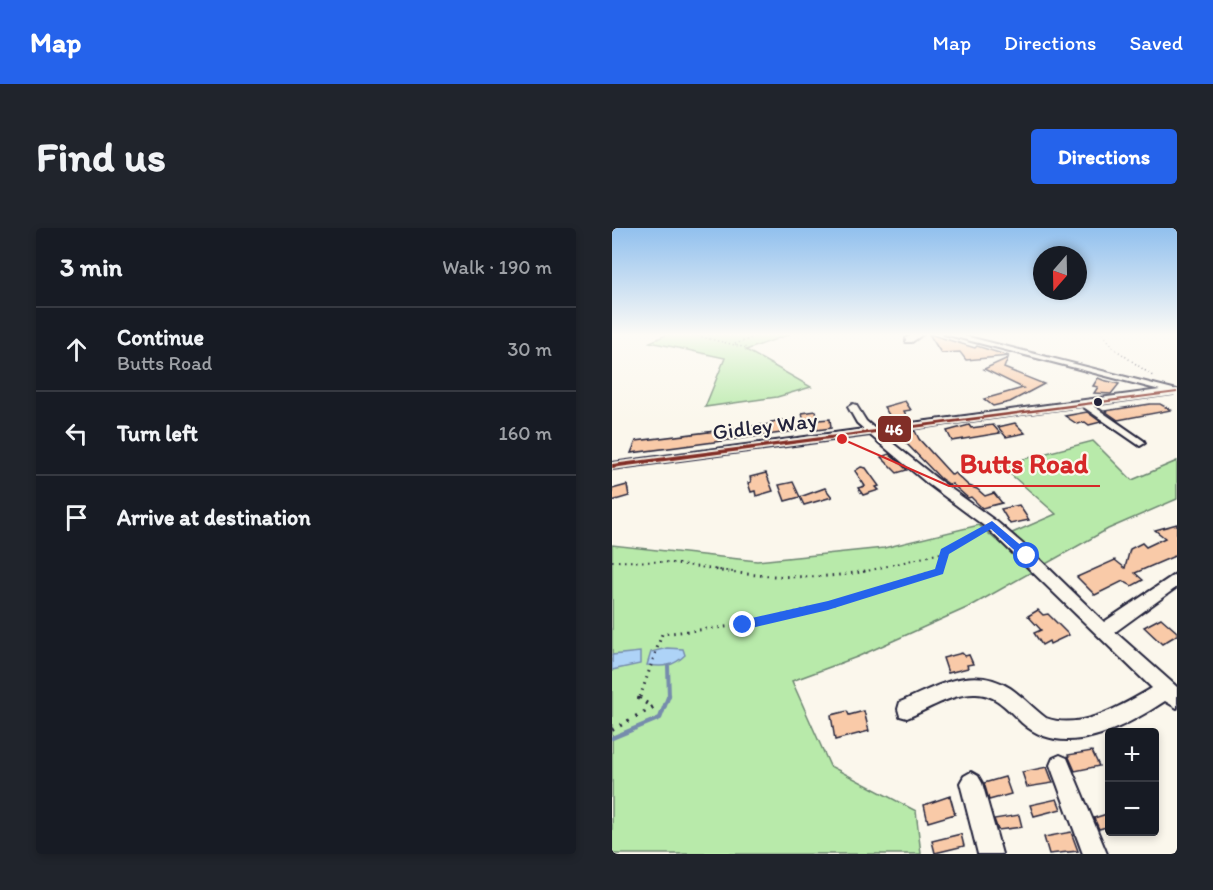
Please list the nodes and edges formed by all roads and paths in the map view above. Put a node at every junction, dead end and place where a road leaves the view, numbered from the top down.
1 (1053, 363) edge
2 (1133, 363) edge
3 (1175, 392) edge
4 (1085, 404) junction
5 (853, 408) dead end
6 (874, 432) junction
7 (1140, 443) dead end
8 (612, 466) edge
9 (995, 527) junction
10 (945, 552) junction
11 (612, 561) edge
12 (1177, 579) edge
13 (1103, 632) junction
14 (1172, 694) edge
15 (907, 709) dead end
16 (612, 730) edge
17 (1060, 765) dead end
18 (971, 783) dead end
19 (990, 854) edge
20 (1095, 854) edge

1 - 3 street
2 - 3 path
3 - 4 street, Gidley Way
4 - 6 street, Gidley Way
4 - 7 street
5 - 6 street
6 - 8 street, Gidley Way
6 - 9 street
9 - 10 path
9 - 13 street
10 - 11 path
10 - 16 path
12 - 13 street
13 - 14 street
14 - 15 street
17 - 20 street
18 - 19 street

